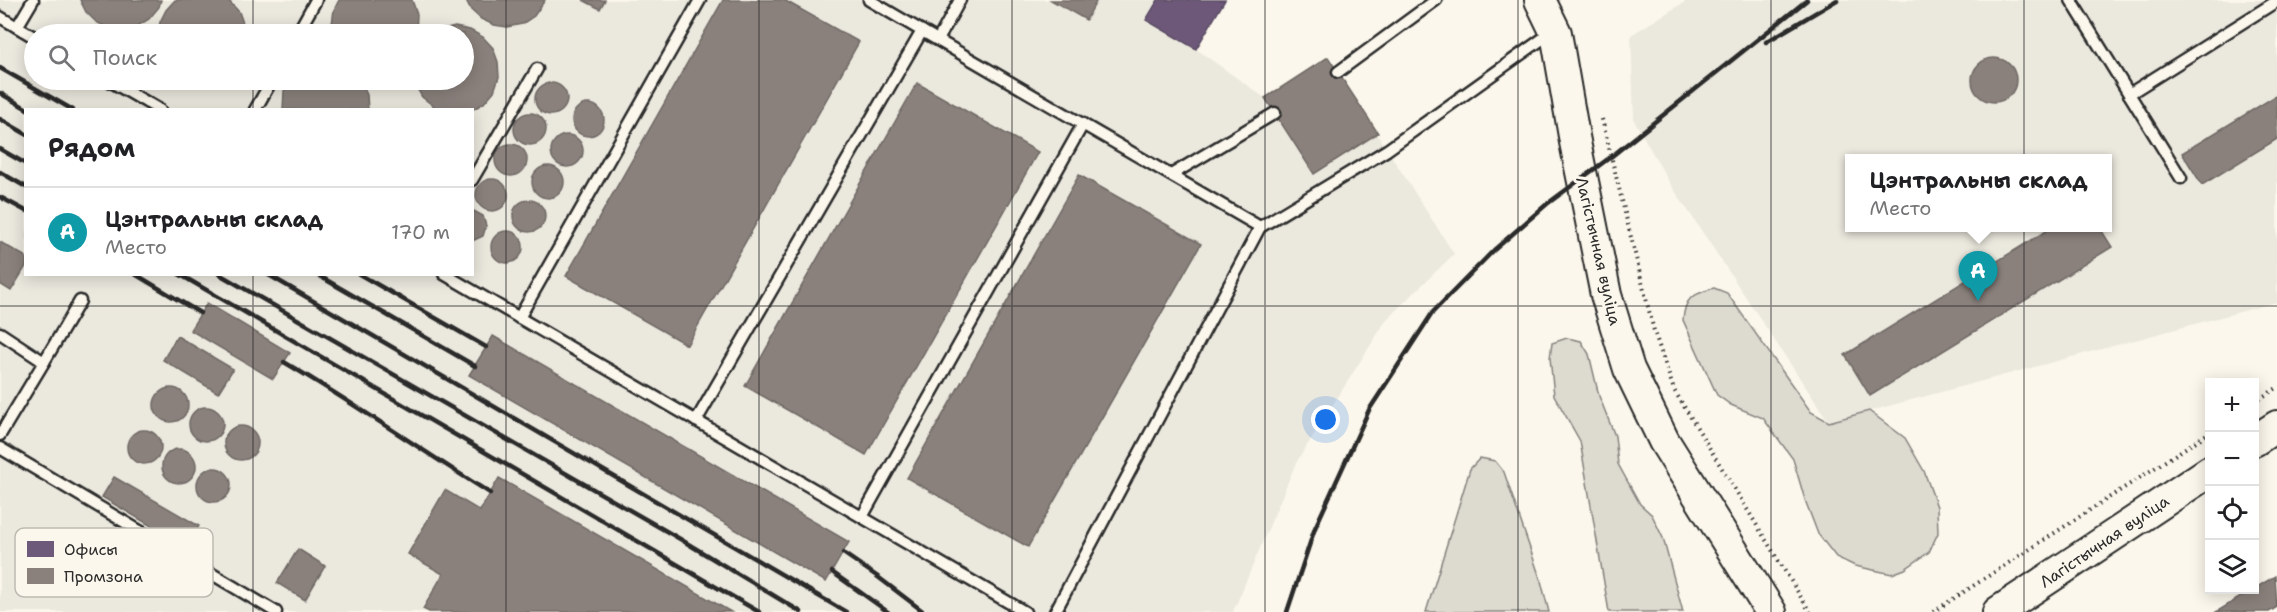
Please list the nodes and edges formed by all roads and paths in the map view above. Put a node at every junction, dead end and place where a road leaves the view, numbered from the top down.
1 (33, 0) edge
2 (316, 0) edge
3 (700, 0) edge
4 (869, 0) edge
5 (960, 0) edge
6 (1437, 0) edge
7 (1540, 0) edge
8 (2071, 0) edge
9 (2277, 1) edge
10 (0, 17) edge
11 (303, 24) edge
12 (17, 27) junction
13 (1555, 30) junction
14 (24, 31) edge
15 (922, 31) junction
16 (938, 40) junction
17 (537, 69) dead end
18 (1338, 72) dead end
19 (125, 90) edge
20 (266, 90) edge
21 (2129, 94) junction
22 (157, 108) edge
23 (256, 108) edge
24 (1275, 113) dead end
25 (1570, 116) junction
26 (1083, 124) junction
27 (1171, 175) junction
28 (474, 177) edge
29 (2181, 178) dead end
30 (1260, 227) junction
31 (447, 276) edge
32 (80, 301) dead end
33 (519, 318) junction
34 (0, 333) edge
35 (44, 362) junction
36 (2277, 388) edge
37 (2259, 399) edge
38 (696, 421) junction
39 (2277, 426) edge
40 (0, 435) edge
41 (2205, 435) edge
42 (2259, 438) edge
43 (0, 448) edge
44 (2205, 474) edge
45 (862, 517) junction
46 (135, 528) edge
47 (213, 575) edge
48 (276, 612) edge
49 (1025, 612) edge
50 (1055, 612) edge
51 (1771, 612) edge
52 (1810, 612) edge
53 (1933, 612) edge
54 (1998, 612) edge

1 - 12 lane
2 - 11 lane
3 - 33 lane
4 - 15 lane
5 - 16 lane
6 - 18 lane
7 - 13 street, Лагістычная вуліца
8 - 21 lane
9 - 21 lane
10 - 12 lane
12 - 14 lane
13 - 25 street, Лагістычная вуліца
13 - 30 lane
15 - 16 lane
15 - 38 lane
16 - 26 lane
17 - 28 lane
19 - 22 lane
20 - 23 lane
21 - 29 lane
24 - 27 lane
25 - 51 street, Лагістычная вуліца
25 - 52 path
26 - 27 lane
26 - 45 lane
27 - 30 lane
30 - 50 lane
31 - 33 lane
32 - 35 lane
33 - 38 lane
34 - 35 lane
35 - 40 lane
36 - 37 path
38 - 45 lane
39 - 42 street
41 - 53 path
43 - 46 lane
44 - 54 street, Лагістычная вуліца
45 - 49 lane
47 - 48 lane

